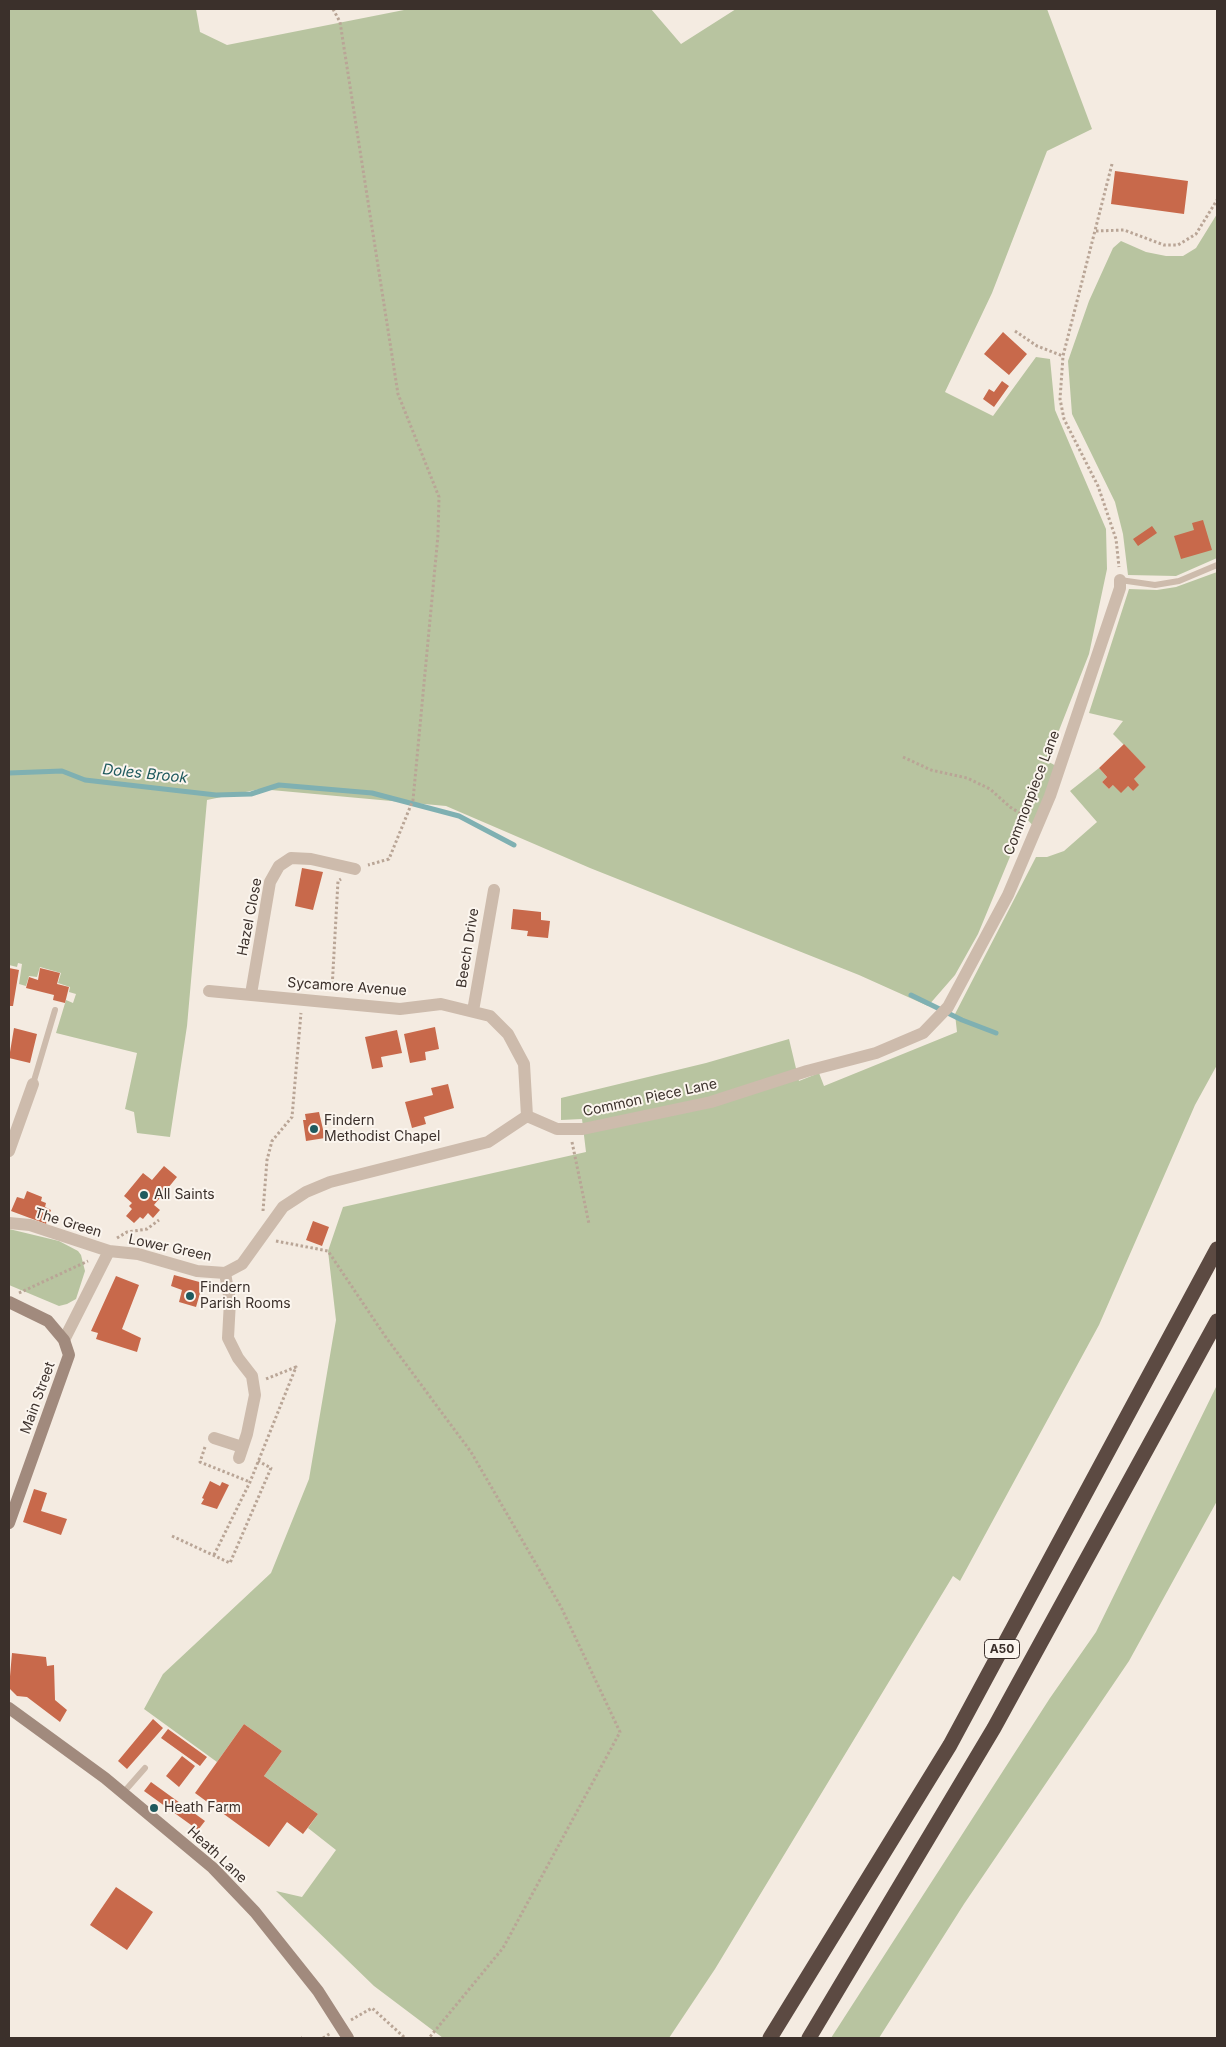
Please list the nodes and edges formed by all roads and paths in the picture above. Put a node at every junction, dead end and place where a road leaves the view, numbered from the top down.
1 (333, 9) edge
2 (1112, 164) dead end
3 (1217, 200) edge
4 (1096, 231) junction
5 (1015, 332) dead end
6 (1063, 356) junction
7 (1217, 565) edge
8 (1120, 580) junction
9 (903, 757) dead end
10 (1038, 825) junction
11 (355, 869) junction
12 (494, 890) dead end
13 (209, 991) dead end
14 (251, 994) junction
15 (302, 1000) junction
16 (331, 1003) junction
17 (54, 1010) dead end
18 (473, 1011) junction
19 (944, 1012) joint
20 (33, 1084) joint
21 (527, 1116) junction
22 (569, 1129) junction
23 (12, 1130) edge
24 (9, 1151) edge
25 (159, 1220) dead end
26 (9, 1223) edge
27 (589, 1224) dead end
28 (260, 1236) junction
29 (1217, 1249) edge
30 (109, 1251) junction
31 (224, 1273) junction
32 (11, 1303) edge
33 (1217, 1321) edge
34 (64, 1340) junction
35 (254, 1384) junction
36 (214, 1438) joint
37 (258, 1461) junction
38 (250, 1482) junction
39 (12, 1499) edge
40 (9, 1523) edge
41 (172, 1536) dead end
42 (214, 1556) junction
43 (9, 1708) edge
44 (145, 1768) dead end
45 (123, 1793) junction
46 (341, 2026) junction
47 (323, 2038) edge
48 (348, 2038) edge
49 (405, 2038) edge
50 (429, 2038) edge
51 (770, 2038) edge
52 (809, 2038) edge

1 - 11 path
2 - 4 path
3 - 4 path
4 - 6 path
5 - 6 path
6 - 8 path
7 - 8 lane
8 - 10 street, Commonpiece Lane
9 - 10 path
10 - 19 street, Commonpiece Lane
11 - 14 street, Hazel Close
11 - 16 path
12 - 18 street, Beech Drive
13 - 14 street, Sycamore Avenue
14 - 15 street, Sycamore Avenue
15 - 16 street, Sycamore Avenue
15 - 28 path
16 - 18 street, Sycamore Avenue
17 - 20 lane
18 - 21 street, Sycamore Avenue
19 - 22 street, Common Piece Lane
20 - 23 street
21 - 22 street, Common Piece Lane
21 - 28 street, Lower Green
22 - 27 path
23 - 24 street
25 - 30 path
26 - 30 street, The Green
28 - 31 street, Lower Green
28 - 50 path
29 - 51 highway, A50
30 - 31 street, Lower Green
30 - 32 path
30 - 34 street, The Green
31 - 35 street
32 - 34 street
33 - 52 highway, A50
34 - 39 street, Main Street
35 - 36 street
35 - 37 path
36 - 38 path
37 - 38 path
37 - 42 path
38 - 42 path
39 - 40 street, Main Street
41 - 42 path
43 - 45 street, Heath Lane
44 - 45 lane
45 - 46 street, Heath Lane
46 - 47 path
46 - 48 street, Heath Lane
46 - 49 path

